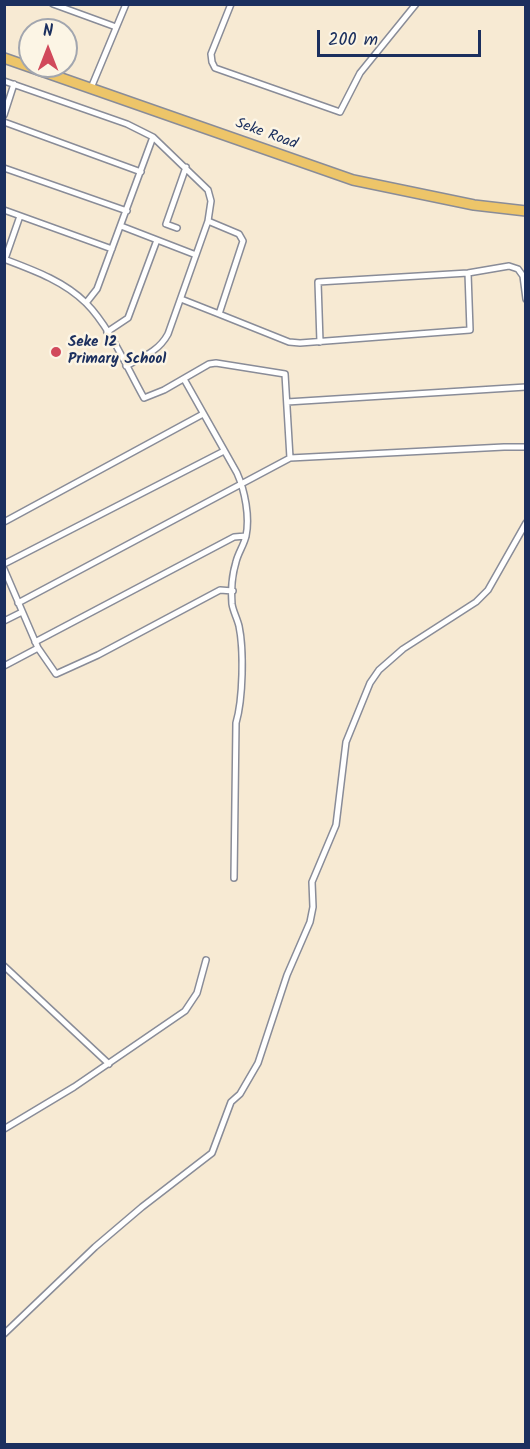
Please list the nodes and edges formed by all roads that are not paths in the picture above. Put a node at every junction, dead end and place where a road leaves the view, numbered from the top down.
1 (53, 4) edge
2 (126, 4) edge
3 (231, 4) edge
4 (416, 4) edge
5 (116, 27) junction
6 (4, 58) edge
7 (4, 81) edge
8 (14, 84) junction
9 (91, 88) junction
10 (4, 115) edge
11 (4, 122) edge
12 (153, 137) junction
13 (186, 167) junction
14 (4, 168) edge
15 (141, 172) junction
16 (4, 210) edge
17 (127, 211) junction
18 (525, 211) edge
19 (20, 216) junction
20 (208, 221) junction
21 (121, 226) junction
22 (177, 228) dead end
23 (157, 240) junction
24 (112, 249) junction
25 (196, 255) junction
26 (5, 259) edge
27 (468, 273) junction
28 (181, 299) junction
29 (525, 299) edge
30 (86, 303) junction
31 (219, 314) junction
32 (107, 332) junction
33 (320, 342) junction
34 (126, 366) junction
35 (184, 379) junction
36 (525, 387) edge
37 (287, 402) junction
38 (203, 414) junction
39 (525, 447) edge
40 (224, 451) junction
41 (290, 458) junction
42 (242, 483) junction
43 (4, 522) edge
44 (525, 523) edge
45 (246, 536) junction
46 (4, 564) edge
47 (4, 569) edge
48 (233, 591) junction
49 (18, 603) junction
50 (22, 612) junction
51 (4, 621) edge
52 (37, 645) junction
53 (4, 666) edge
54 (234, 878) dead end
55 (206, 960) dead end
56 (4, 966) edge
57 (109, 1064) junction
58 (4, 1129) edge
59 (4, 1334) edge

1 - 5 street
2 - 5 street
3 - 4 street
5 - 9 street
6 - 9 main road, Seke Road
7 - 8 street
8 - 10 street
8 - 12 street
9 - 18 main road, Seke Road
11 - 15 street
12 - 13 street
12 - 15 street
13 - 20 street
13 - 22 street
14 - 17 street
15 - 17 street
16 - 19 street
17 - 21 street
19 - 24 street
19 - 26 street
20 - 25 street
20 - 31 street
21 - 23 street
21 - 24 street
23 - 25 street
23 - 32 street
24 - 30 street
25 - 28 street
26 - 30 street
27 - 29 street
27 - 33 street
27 - 33 street
28 - 31 street
28 - 34 street
30 - 32 street
31 - 33 street
32 - 34 street
34 - 35 street
35 - 37 street
35 - 38 street
36 - 37 street
37 - 41 street
38 - 40 street
38 - 43 street
39 - 41 street
40 - 42 street
40 - 46 street
41 - 42 street
42 - 45 street
42 - 49 street
44 - 59 street
45 - 48 street
45 - 52 street
47 - 49 street
48 - 52 street
48 - 54 street
49 - 50 street
50 - 51 street
50 - 52 street
52 - 53 street
55 - 57 street
56 - 57 street
57 - 58 street

